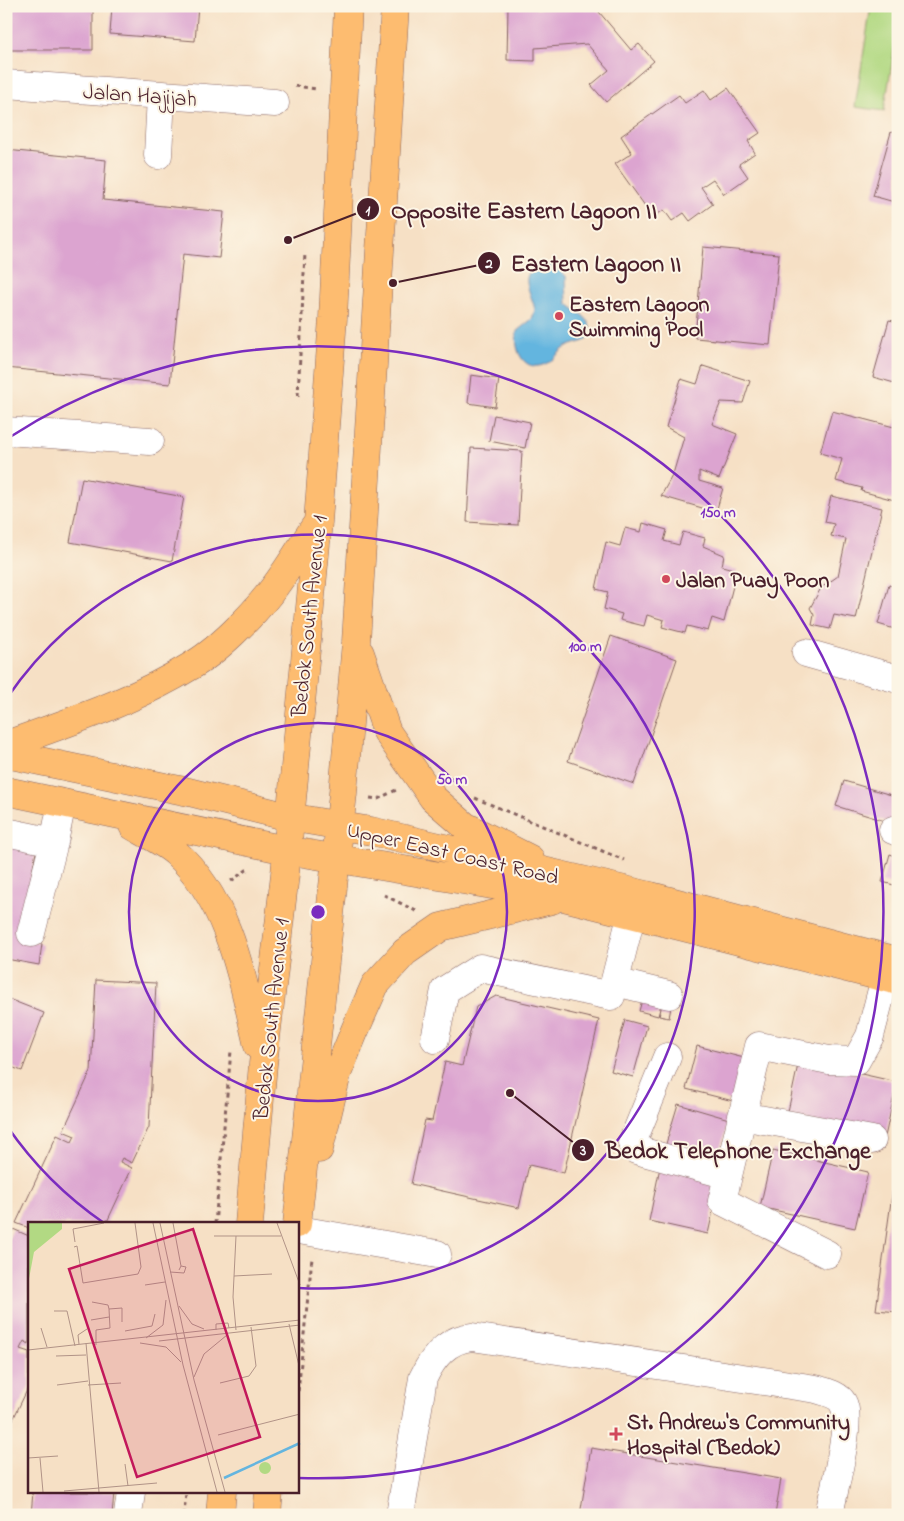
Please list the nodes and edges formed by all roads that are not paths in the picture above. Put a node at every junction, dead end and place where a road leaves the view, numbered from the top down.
1 (348, 6) edge
2 (395, 6) edge
3 (6, 84) edge
4 (161, 96) junction
5 (275, 103) dead end
6 (158, 155) dead end
7 (6, 430) edge
8 (150, 441) dead end
9 (318, 522) junction
10 (356, 642) junction
11 (806, 653) dead end
12 (898, 679) edge
13 (6, 745) edge
14 (6, 754) edge
15 (6, 791) edge
16 (62, 802) junction
17 (110, 812) junction
18 (289, 817) junction
19 (339, 825) junction
20 (6, 832) edge
21 (54, 842) junction
22 (286, 850) junction
23 (335, 859) junction
24 (563, 897) junction
25 (641, 905) junction
26 (31, 933) dead end
27 (892, 970) edge
28 (615, 982) junction
29 (669, 995) dead end
30 (435, 1039) dead end
31 (667, 1058) dead end
32 (263, 1064) junction
33 (742, 1116) junction
34 (872, 1140) dead end
35 (728, 1175) junction
36 (249, 1222) edge
37 (299, 1222) edge
38 (299, 1226) edge
39 (299, 1230) edge
40 (437, 1254) dead end
41 (827, 1254) dead end
42 (131, 1494) edge
43 (222, 1494) edge
44 (269, 1494) edge
45 (128, 1515) edge
46 (220, 1515) edge
47 (267, 1515) edge
48 (400, 1515) edge
49 (829, 1515) edge

1 - 9 main road, Bedok South Avenue 1
2 - 10 main road, Bedok South Avenue 1
3 - 4 street, Jalan Hajijah
4 - 5 street, Jalan Hajijah
4 - 6 street
7 - 8 street
9 - 13 main road
9 - 18 main road, Bedok South Avenue 1
10 - 19 main road, Bedok South Avenue 1
10 - 25 main road
11 - 12 street
14 - 18 main road, Upper East Coast Road
15 - 16 main road, Upper East Coast Road
16 - 17 main road, Upper East Coast Road
16 - 21 street
17 - 22 main road, Upper East Coast Road
17 - 32 main road
18 - 19 main road, Upper East Coast Road
18 - 22 main road, Bedok South Avenue 1
19 - 23 main road, Bedok South Avenue 1
19 - 25 main road, Upper East Coast Road
20 - 21 street
21 - 26 street
22 - 23 main road, Upper East Coast Road
22 - 32 main road, Bedok South Avenue 1
23 - 24 main road, Upper East Coast Road
23 - 37 main road, Bedok South Avenue 1
24 - 25 main road, Upper East Coast Road
24 - 38 main road
25 - 27 main road, Upper East Coast Road
25 - 28 street
27 - 33 street
28 - 29 street
28 - 30 street
31 - 35 street
32 - 36 main road, Bedok South Avenue 1
33 - 34 street
33 - 35 street
35 - 41 street
39 - 40 street
42 - 45 street
43 - 46 main road
44 - 47 main road
48 - 49 street

